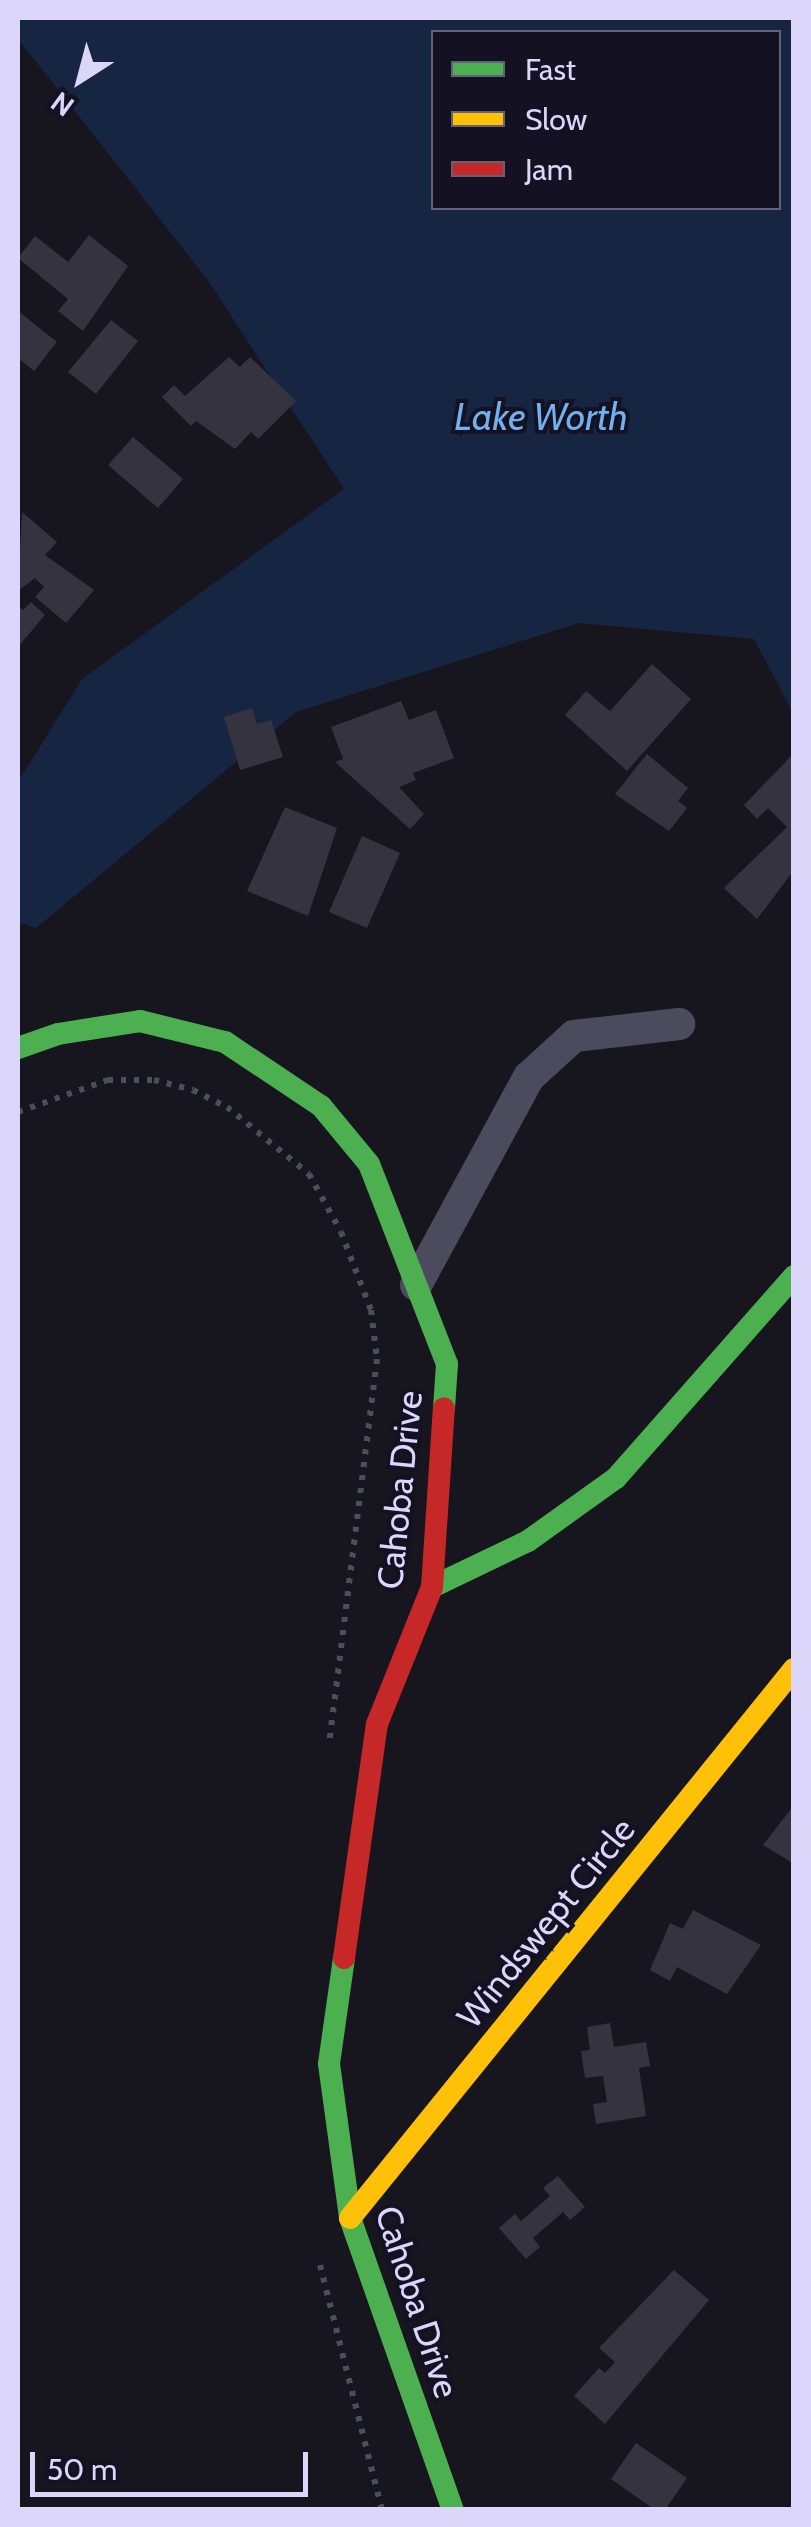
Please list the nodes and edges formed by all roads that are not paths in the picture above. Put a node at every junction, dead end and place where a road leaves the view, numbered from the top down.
1 (679, 1024) dead end
2 (18, 1048) edge
3 (794, 1276) edge
4 (416, 1285) junction
5 (432, 1587) junction
6 (794, 1669) edge
7 (350, 2218) junction
8 (453, 2510) edge

1 - 4 street
2 - 4 street, Cahoba Drive
3 - 5 street
4 - 5 street, Cahoba Drive
5 - 7 street, Cahoba Drive
6 - 7 street, Windswept Circle
7 - 8 street, Cahoba Drive

